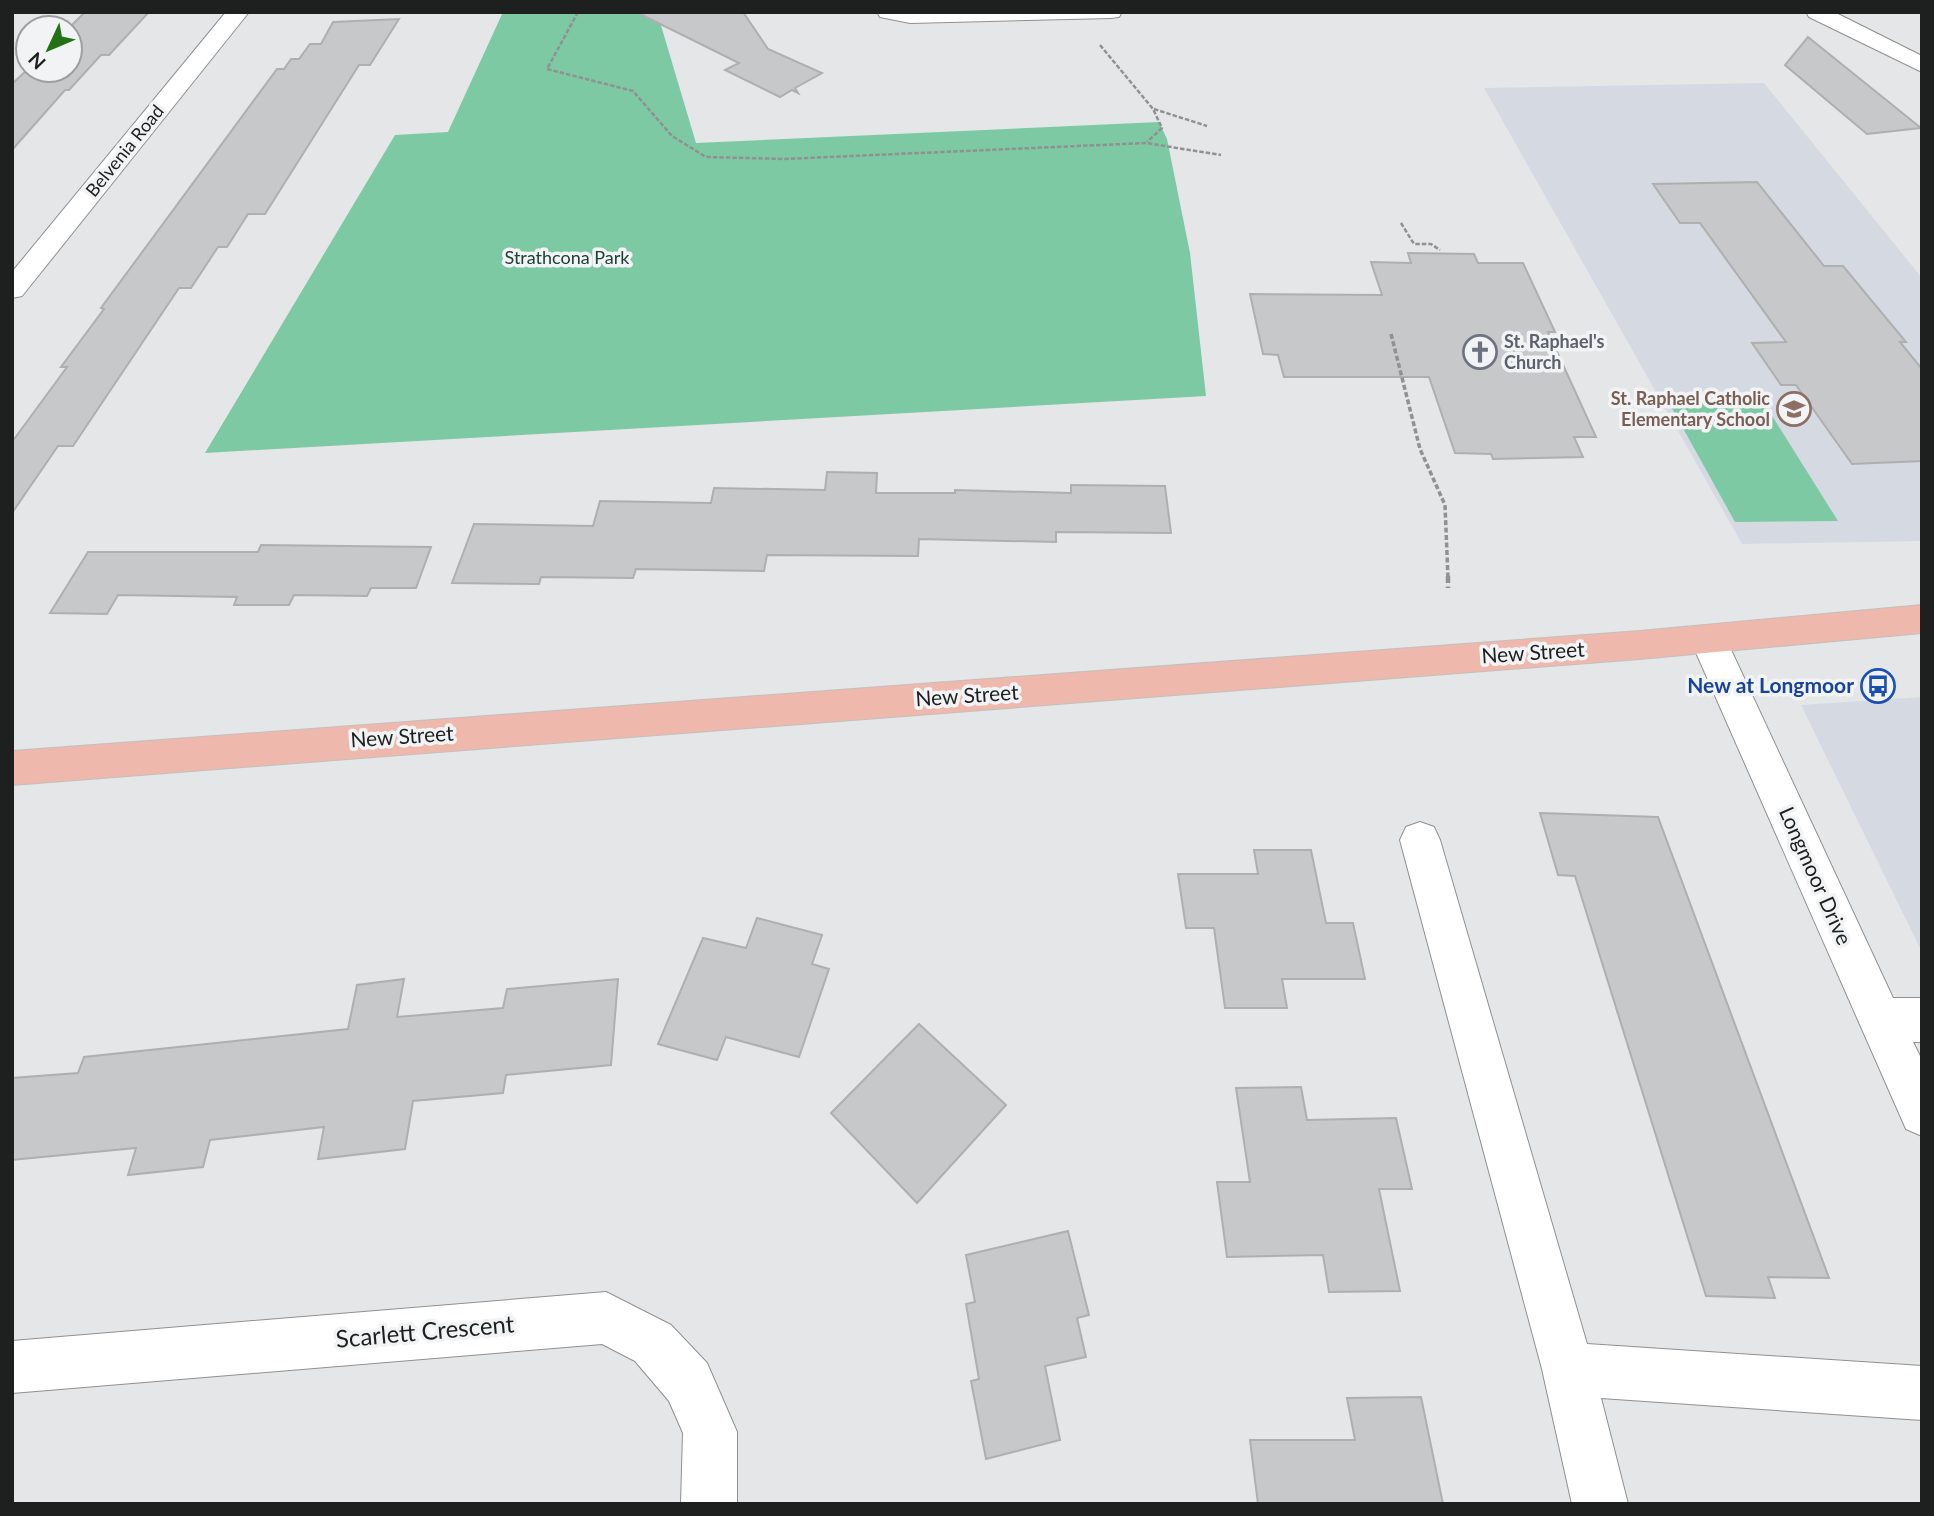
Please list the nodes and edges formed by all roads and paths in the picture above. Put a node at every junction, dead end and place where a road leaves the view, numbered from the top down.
1 (238, 12) edge
2 (578, 12) edge
3 (888, 12) edge
4 (1111, 12) edge
5 (1817, 12) edge
6 (1076, 13) edge
7 (1922, 65) edge
8 (1153, 108) junction
9 (1207, 126) dead end
10 (1146, 143) junction
11 (1221, 155) dead end
12 (1401, 223) dead end
13 (1440, 250) dead end
14 (12, 290) edge
15 (1391, 334) dead end
16 (1448, 588) dead end
17 (1922, 620) edge
18 (1708, 639) junction
19 (12, 768) edge
20 (1420, 840) dead end
21 (1901, 1020) edge
22 (1922, 1113) edge
23 (12, 1367) edge
24 (1568, 1369) junction
25 (1922, 1393) edge
26 (709, 1504) edge
27 (1600, 1504) edge

1 - 14 street, Belvenia Road
2 - 10 path
3 - 6 street
4 - 6 street
5 - 7 street
6 - 8 path
8 - 9 path
8 - 10 path
10 - 11 path
12 - 13 path
15 - 16 path
17 - 18 main road, New Street
18 - 19 main road, New Street
18 - 21 street, Longmoor Drive
20 - 24 street
21 - 22 street, Longmoor Drive
23 - 26 street, Scarlett Crescent
24 - 25 street
24 - 27 street

